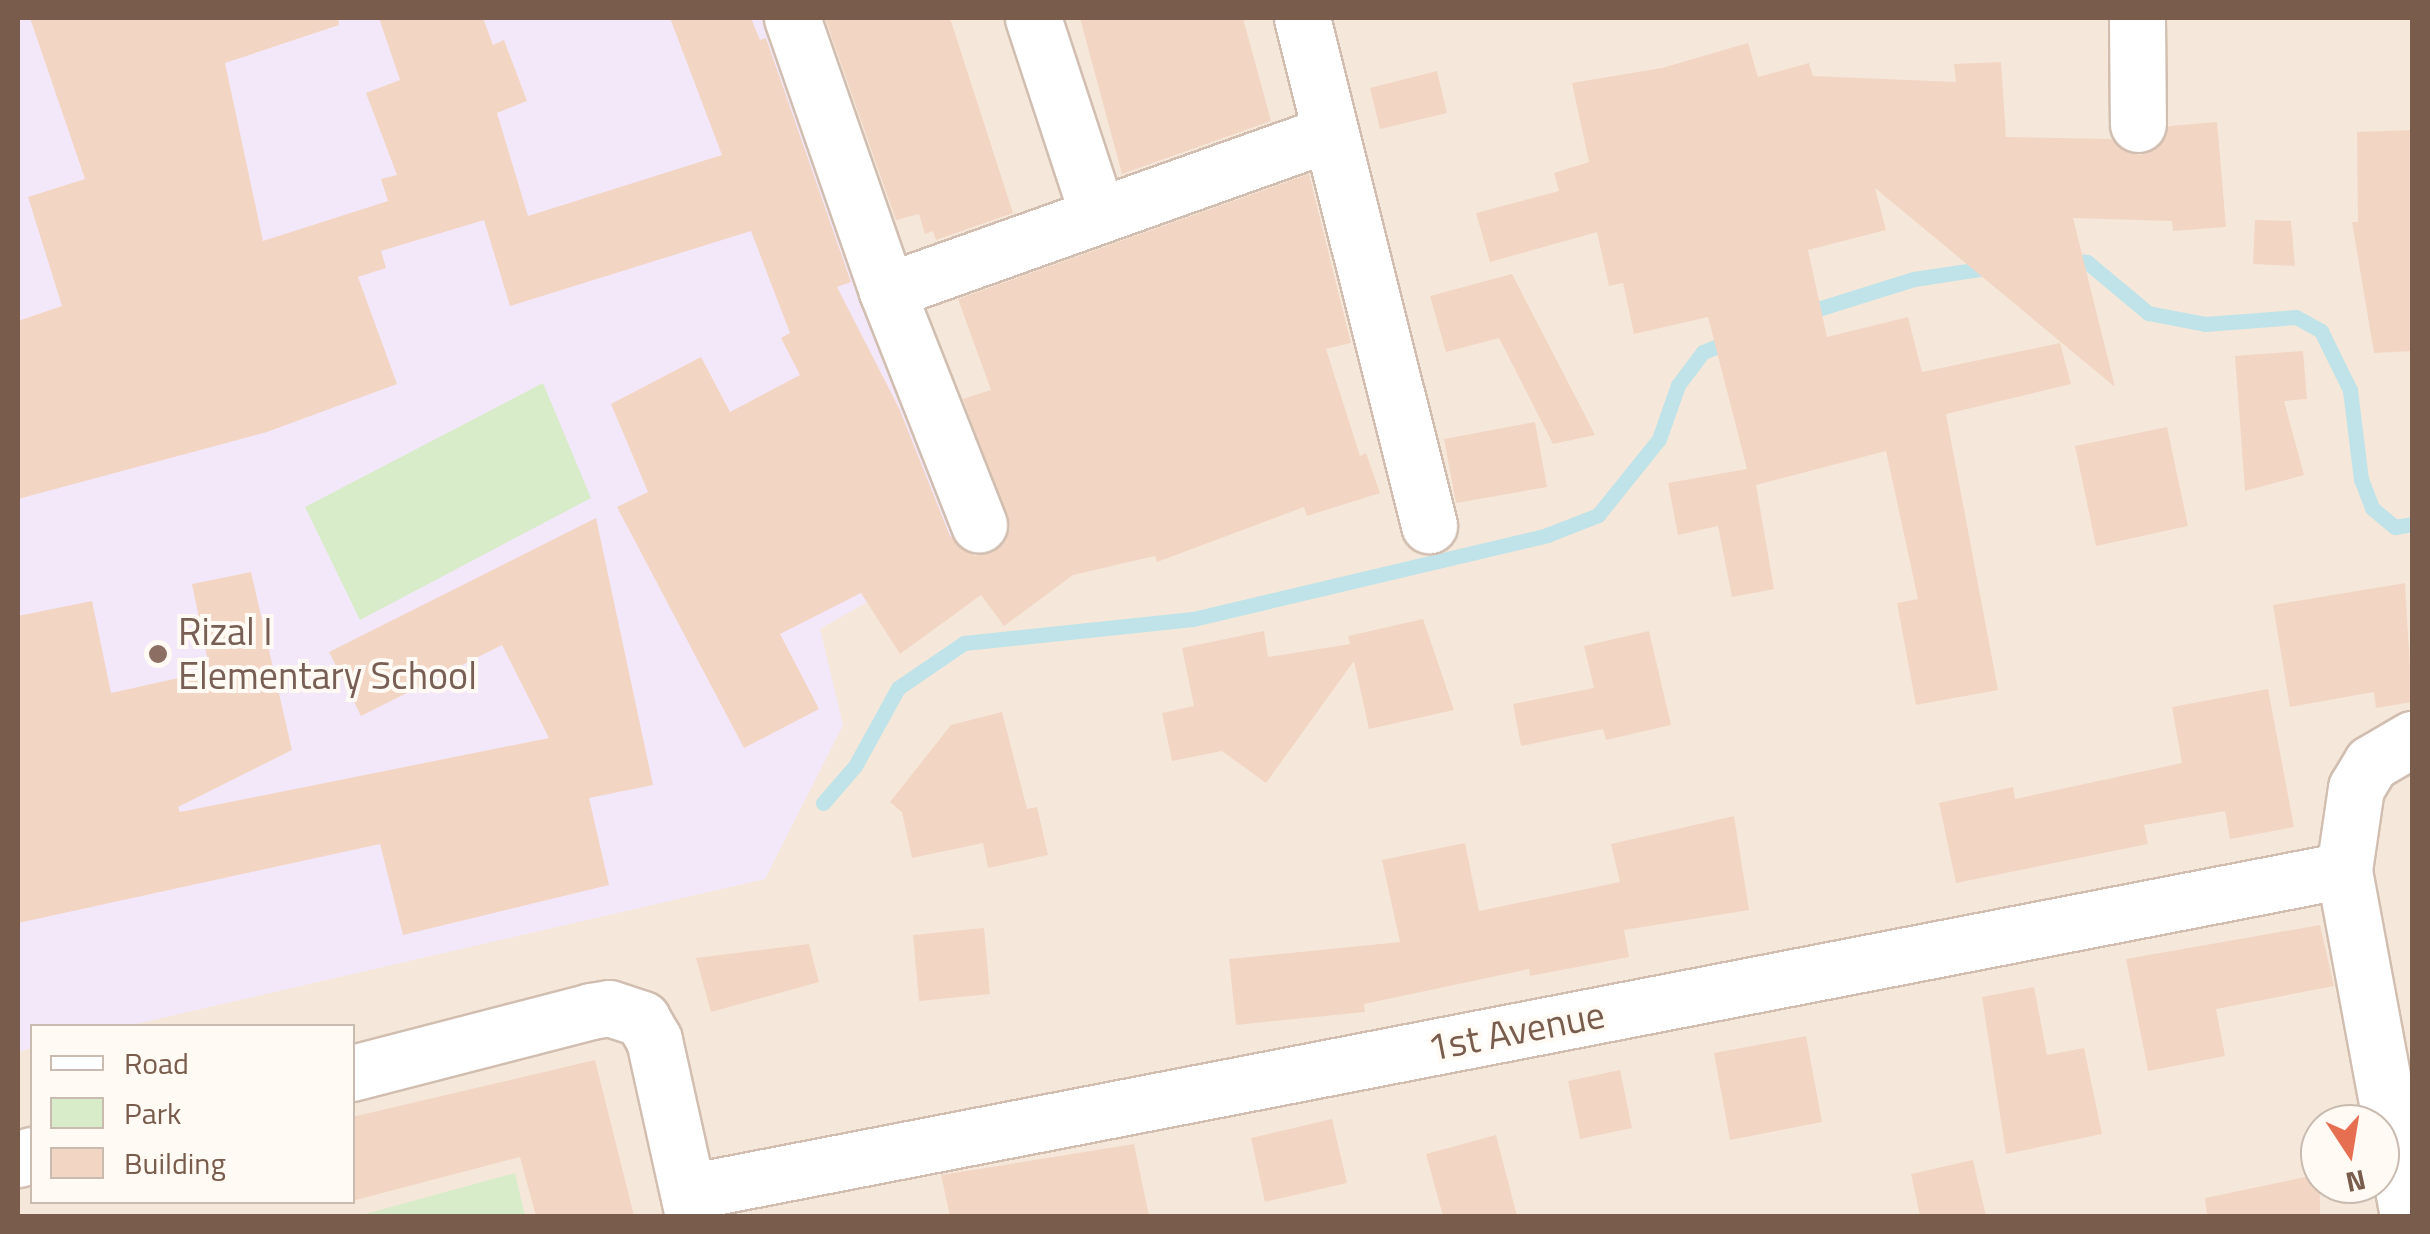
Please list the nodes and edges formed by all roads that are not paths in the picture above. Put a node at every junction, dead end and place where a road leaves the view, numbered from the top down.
1 (792, 18) edge
2 (1033, 18) edge
3 (1302, 18) edge
4 (2137, 18) edge
5 (2138, 124) dead end
6 (1328, 134) junction
7 (1098, 216) junction
8 (887, 291) junction
9 (979, 524) dead end
10 (1429, 525) dead end
11 (2412, 739) edge
12 (2344, 870) junction
13 (355, 1072) edge
14 (690, 1204) edge
15 (2408, 1216) edge

1 - 8 street
2 - 7 street
3 - 6 street
4 - 5 street
6 - 7 street
6 - 10 street
7 - 8 street
8 - 9 street
11 - 12 street
12 - 14 street, 1st Avenue
12 - 15 street
13 - 14 street

